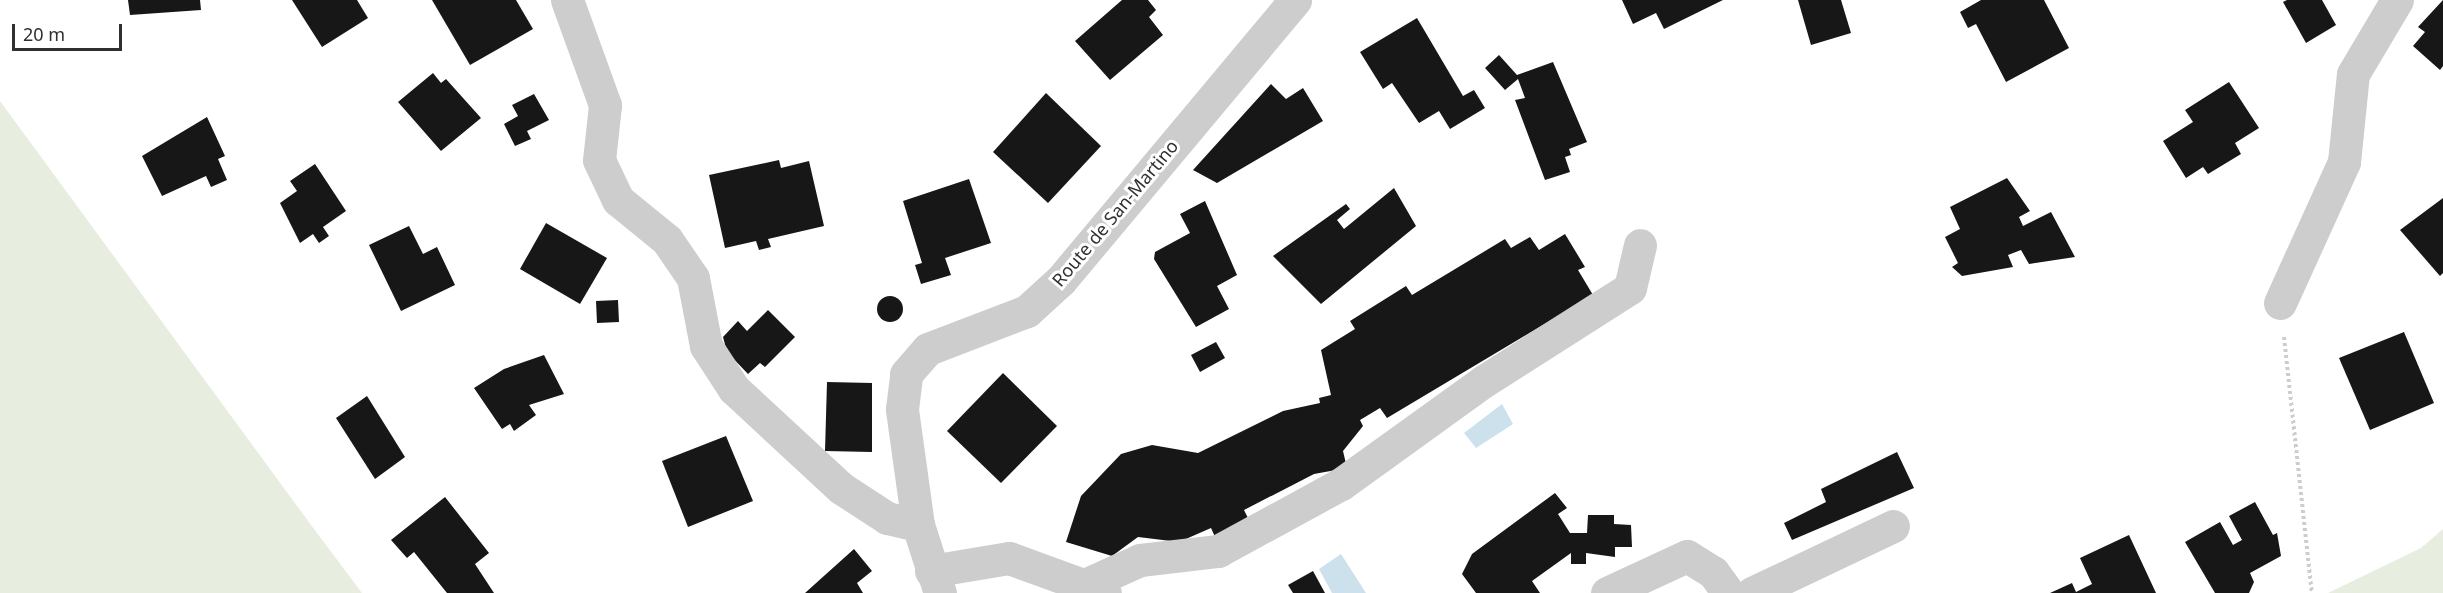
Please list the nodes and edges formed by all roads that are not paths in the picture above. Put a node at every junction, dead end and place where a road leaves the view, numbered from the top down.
1 (567, 0) edge
2 (1295, 0) edge
3 (2397, 0) edge
4 (1640, 245) dead end
5 (2280, 303) road end
6 (918, 525) junction
7 (1893, 526) dead end
8 (936, 582) edge
9 (1097, 588) edge
10 (1607, 593) edge
11 (1728, 593) edge
12 (1752, 593) edge

1 - 6 street
2 - 6 street, Route de San-Martino
3 - 5 street
4 - 9 street
6 - 8 street, Route de San-Martino
7 - 12 street
8 - 9 street
10 - 11 street

